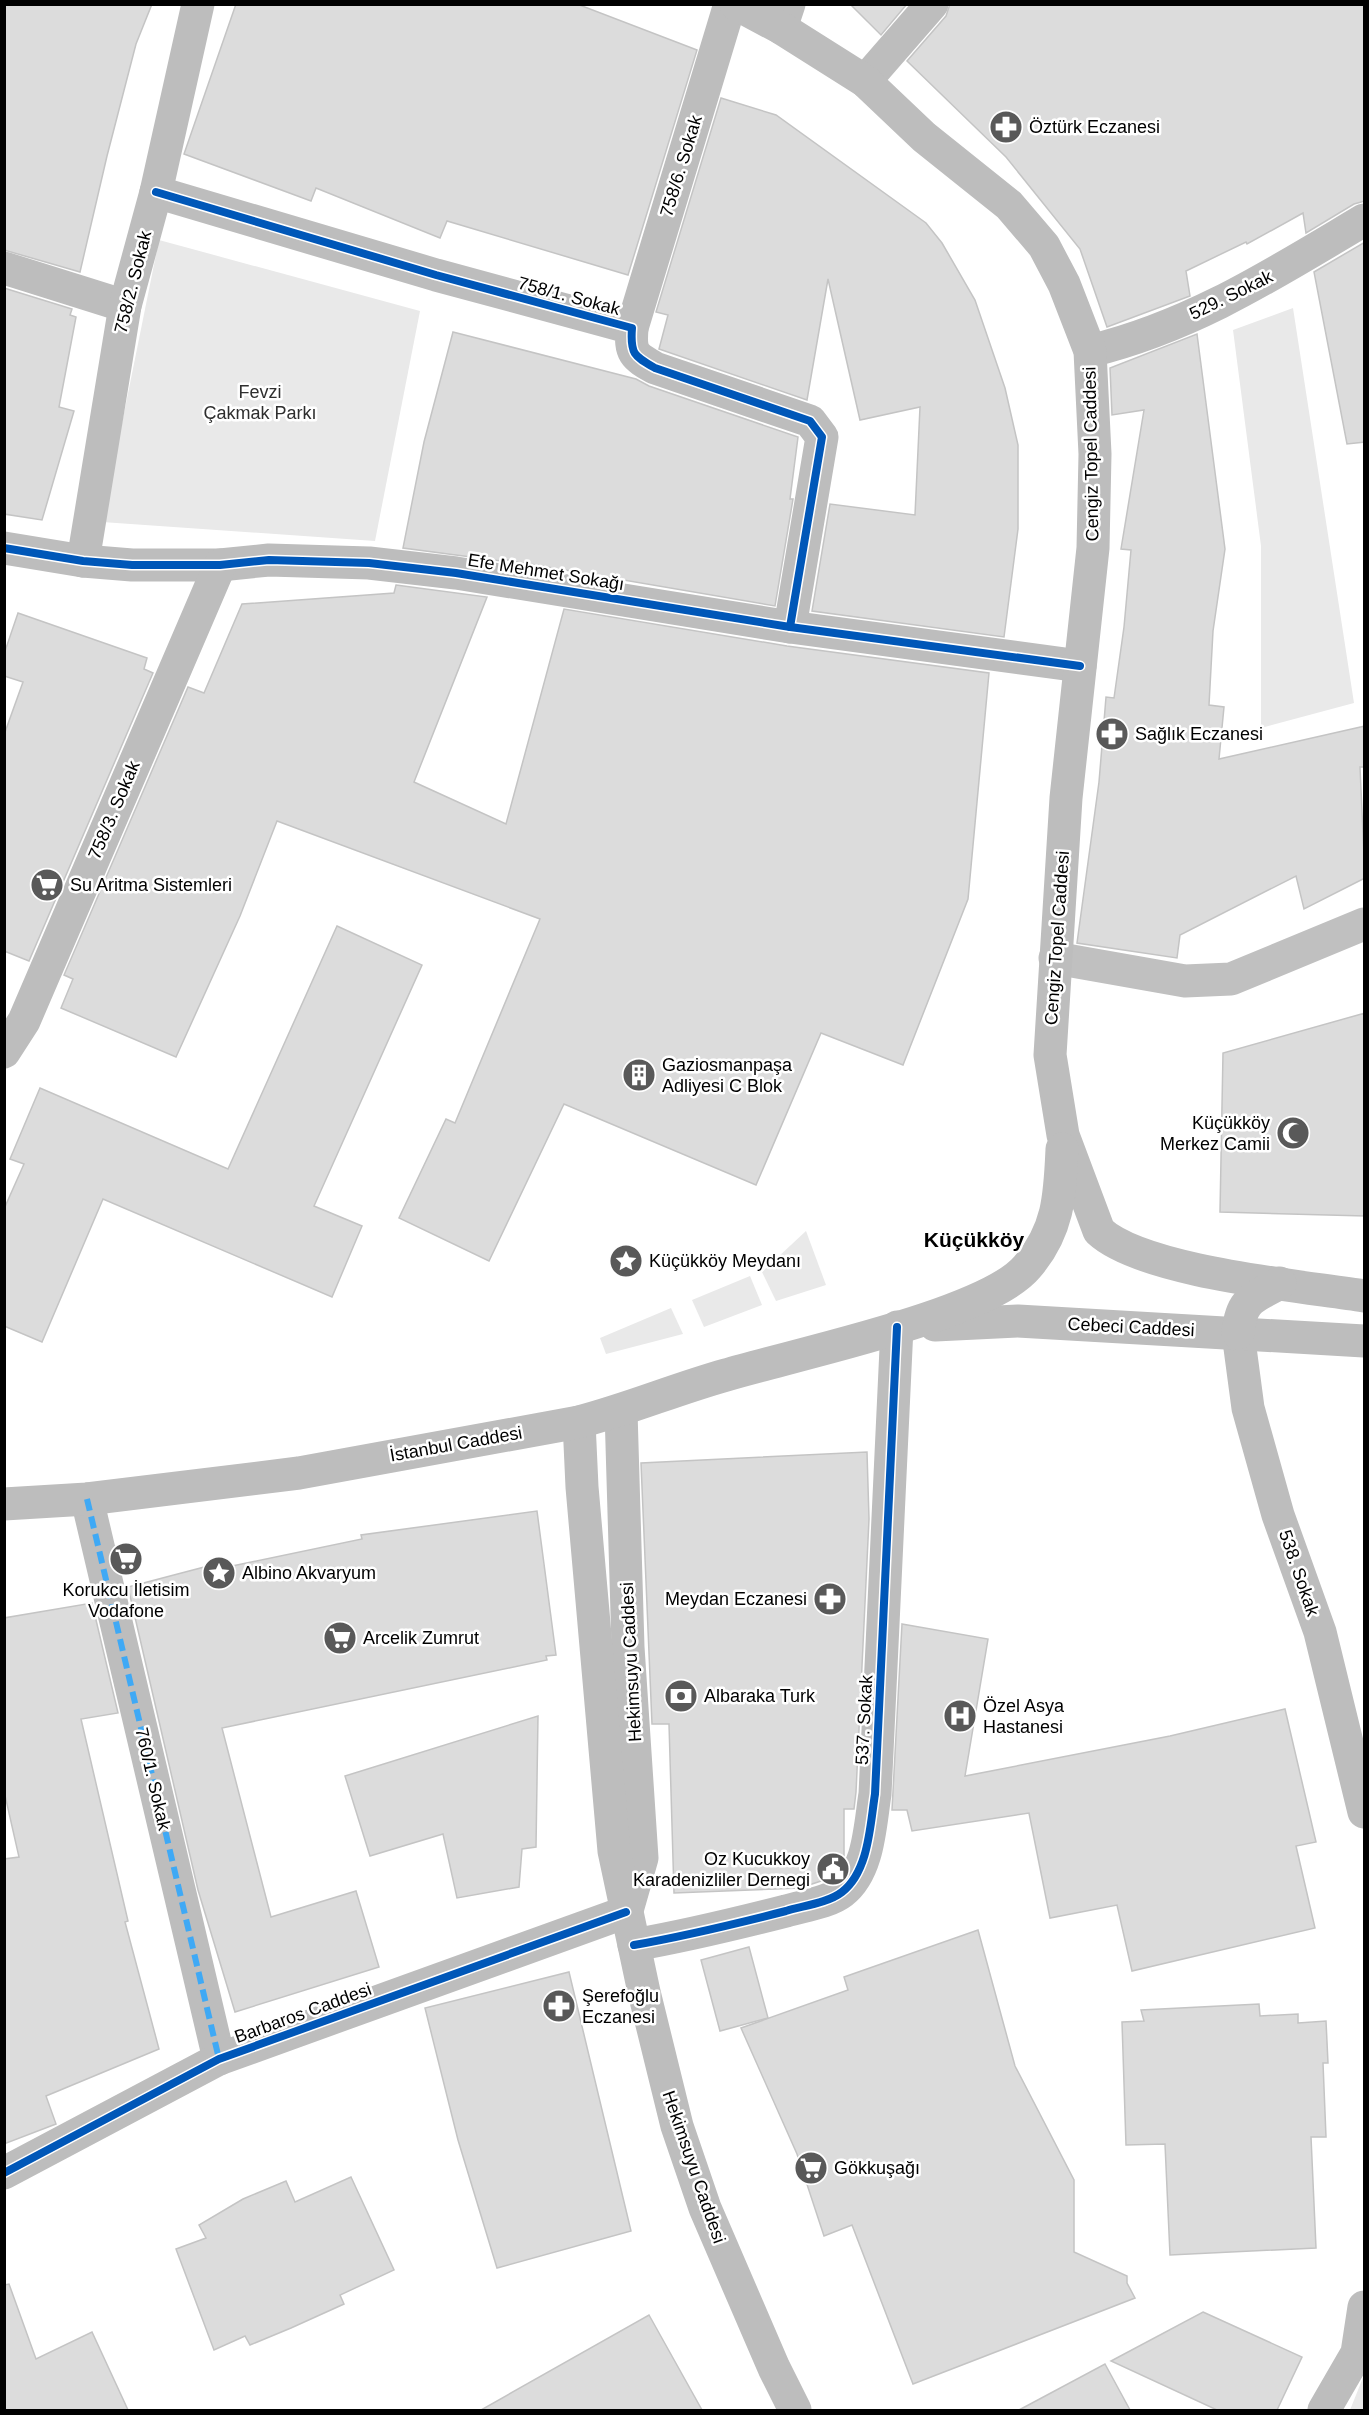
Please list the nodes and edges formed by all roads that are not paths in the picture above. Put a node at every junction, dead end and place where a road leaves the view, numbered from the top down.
1 (198, 4) edge
2 (730, 4) edge
3 (736, 4) edge
4 (932, 4) edge
5 (785, 16) edge
6 (865, 81) junction
7 (156, 192) junction
8 (1365, 220) edge
9 (4, 268) edge
10 (125, 306) junction
11 (632, 328) junction
12 (1090, 351) junction
13 (4, 548) edge
14 (83, 561) junction
15 (220, 565) junction
16 (790, 627) junction
17 (1080, 666) junction
18 (1365, 924) edge
19 (1055, 958) junction
20 (4, 1052) edge
21 (1063, 1135) junction
22 (1280, 1283) junction
23 (1365, 1296) edge
24 (897, 1327) junction
25 (1238, 1332) junction
26 (1365, 1341) edge
27 (621, 1411) junction
28 (579, 1422) junction
29 (87, 1500) junction
30 (4, 1504) edge
31 (1365, 1812) edge
32 (626, 1912) junction
33 (634, 1946) junction
34 (219, 2059) junction
35 (4, 2173) edge
36 (1365, 2307) edge
37 (795, 2410) edge
38 (1324, 2410) edge

1 - 7 street, 758/2. Sokak
2 - 11 street, 758/6. Sokak
3 - 5 street, Cengiz Topel Caddesi
4 - 6 street
5 - 6 street, Cengiz Topel Caddesi
6 - 12 street, Cengiz Topel Caddesi
7 - 10 street, 758/2. Sokak
7 - 11 street, 758/1. Sokak
8 - 12 street, 529. Sokak
9 - 10 street
10 - 14 street, 758/2. Sokak
11 - 16 street, 758/1. Sokak
12 - 17 street, Cengiz Topel Caddesi
13 - 14 street, Efe Mehmet Sokağı
14 - 15 street, Efe Mehmet Sokağı
15 - 16 street, Efe Mehmet Sokağı
15 - 20 street, 758/3. Sokak
16 - 17 street, Efe Mehmet Sokağı
17 - 19 street, Cengiz Topel Caddesi
18 - 19 main road
19 - 21 street, Cengiz Topel Caddesi
21 - 22 street
21 - 24 street
22 - 23 street
22 - 25 street
24 - 25 street, Cebeci Caddesi
24 - 27 street, İstanbul Caddesi
24 - 33 street, 537. Sokak
25 - 26 street, Cebeci Caddesi
25 - 31 street, 538. Sokak
27 - 28 street, İstanbul Caddesi
27 - 32 street, Hekimsuyu Caddesi
28 - 29 street, İstanbul Caddesi
28 - 32 street, Hekimsuyu Caddesi
29 - 30 street, İstanbul Caddesi
29 - 34 street, 760/1. Sokak
32 - 33 street, Hekimsuyu Caddesi
32 - 34 street, Barbaros Caddesi
33 - 37 street, Hekimsuyu Caddesi
34 - 35 street, Barbaros Caddesi
36 - 38 street

